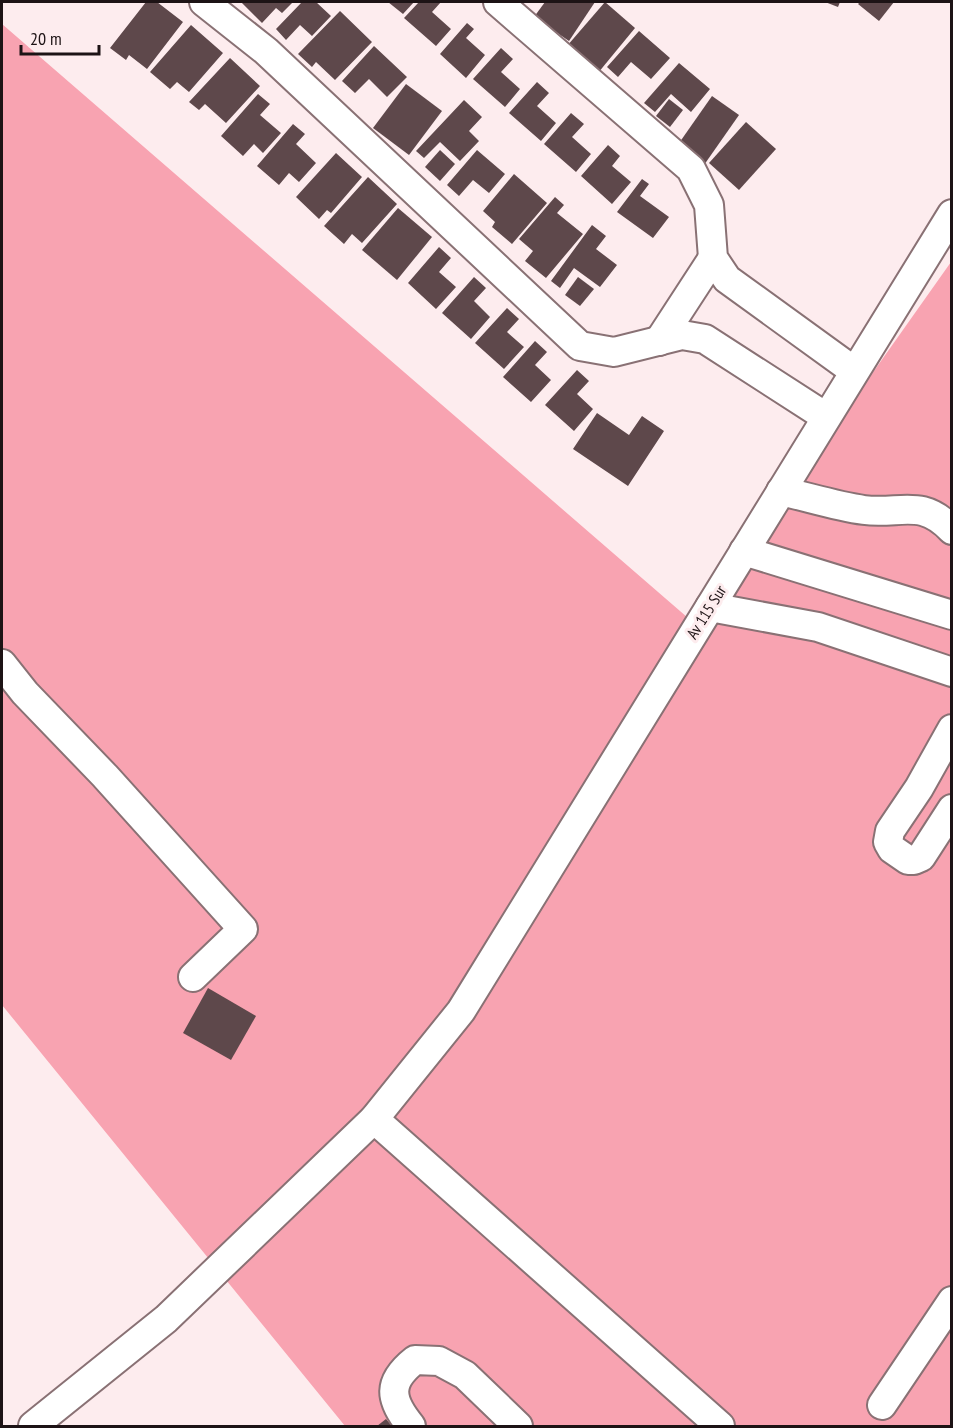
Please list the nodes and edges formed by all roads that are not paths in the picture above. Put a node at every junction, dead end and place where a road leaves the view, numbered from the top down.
1 (204, 2) edge
2 (498, 2) edge
3 (951, 214) edge
4 (713, 258) junction
5 (659, 341) junction
6 (854, 371) junction
7 (826, 417) junction
8 (781, 491) junction
9 (951, 530) edge
10 (744, 551) junction
11 (710, 607) junction
12 (951, 615) edge
13 (2, 664) edge
14 (951, 672) edge
15 (951, 729) edge
16 (919, 788) junction
17 (951, 810) edge
18 (193, 977) dead end
19 (374, 1119) junction
20 (951, 1301) edge
21 (882, 1405) dead end
22 (33, 1426) edge
23 (411, 1426) edge
24 (518, 1426) edge
25 (720, 1426) edge

1 - 5 street
2 - 4 street
3 - 6 street, Av 115 Sur
4 - 5 street
4 - 6 street
5 - 7 street
6 - 7 street, Av 115 Sur
7 - 8 street, Av 115 Sur
8 - 9 street
8 - 10 street, Av 115 Sur
10 - 11 street, Av 115 Sur
10 - 12 street
11 - 14 street
11 - 19 street, Av 115 Sur
13 - 18 street
15 - 16 street
16 - 17 street
16 - 17 street
19 - 22 street, Av 115 Sur
19 - 25 street
20 - 21 street
23 - 24 street

